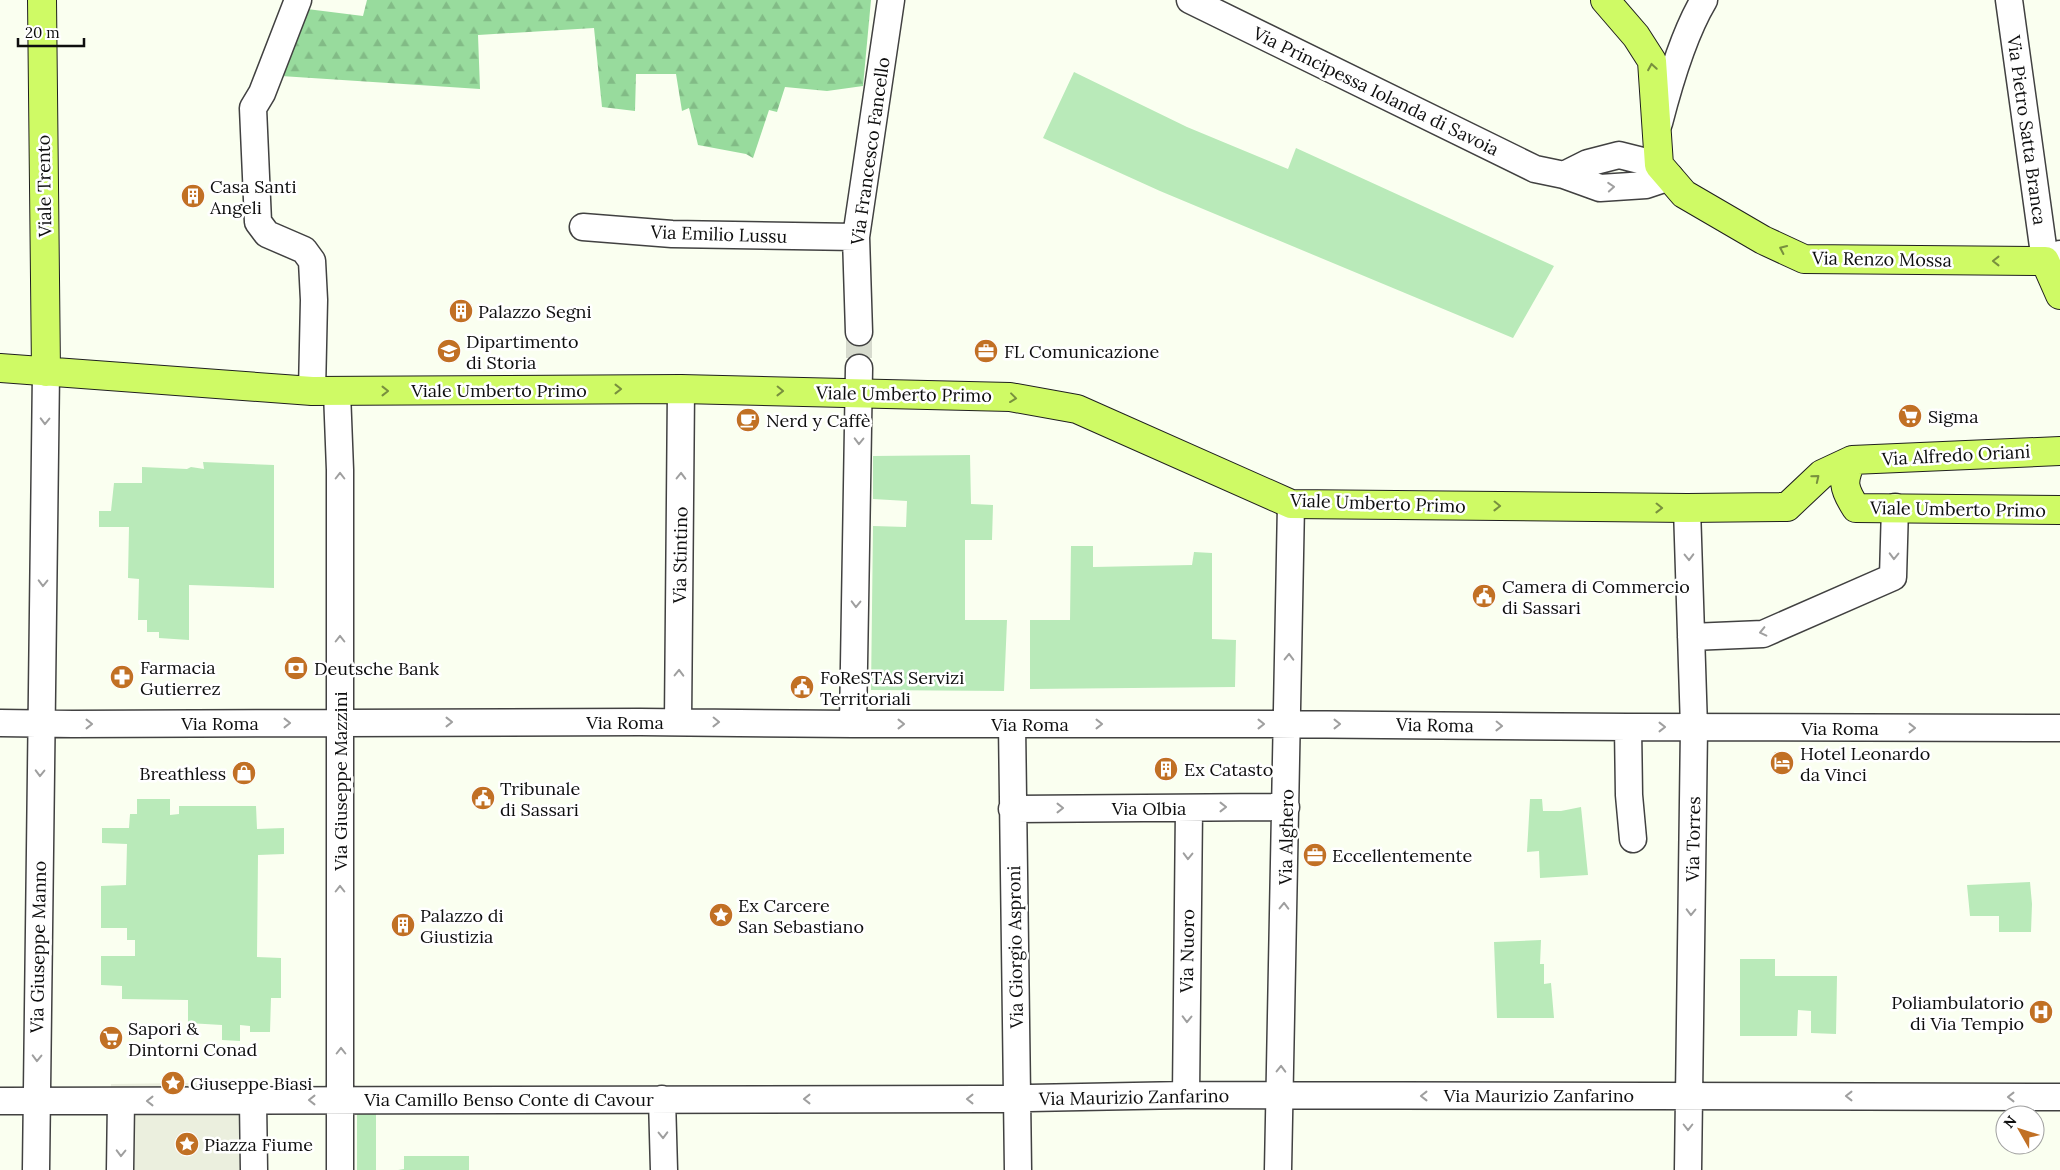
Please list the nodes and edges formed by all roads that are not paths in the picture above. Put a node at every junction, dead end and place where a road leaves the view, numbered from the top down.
1 (42, 0) edge
2 (298, 0) edge
3 (891, 0) edge
4 (1190, 0) edge
5 (1606, 0) edge
6 (1704, 0) edge
7 (2009, 0) edge
8 (1658, 127) junction
9 (1664, 171) junction
10 (582, 227) dead end
11 (856, 237) junction
12 (2052, 257) edge
13 (2060, 296) edge
14 (859, 332) tunnel mouth
15 (0, 368) edge
16 (46, 372) junction
17 (860, 380) junction
18 (681, 389) junction
19 (324, 392) junction
20 (2060, 450) edge
21 (1852, 460) junction
22 (1291, 504) junction
23 (1787, 507) joint
24 (1894, 507) junction
25 (1687, 508) junction
26 (2060, 510) edge
27 (1690, 637) junction
28 (678, 722) junction
29 (0, 723) edge
30 (339, 723) junction
31 (40, 724) junction
32 (853, 724) junction
33 (1012, 724) junction
34 (1288, 724) junction
35 (1628, 727) junction
36 (1694, 728) junction
37 (2060, 728) edge
38 (1286, 807) junction
39 (1189, 808) junction
40 (1012, 809) junction
41 (1633, 839) dead end
42 (1186, 1095) junction
43 (1688, 1095) junction
44 (1281, 1096) junction
45 (2060, 1097) edge
46 (662, 1099) junction
47 (1019, 1099) junction
48 (121, 1100) junction
49 (253, 1100) junction
50 (341, 1100) junction
51 (0, 1101) edge
52 (36, 1101) junction
53 (36, 1170) edge
54 (120, 1170) edge
55 (254, 1170) edge
56 (340, 1170) edge
57 (664, 1170) edge
58 (1018, 1170) edge
59 (1278, 1170) edge
60 (1688, 1170) edge

1 - 16 main road, Viale Trento
2 - 19 street, Via Giuseppe Mazzini
3 - 11 street, Via Francesco Fancello
4 - 9 street, Via Principessa Iolanda di Savoia
8 -> 5 main road
6 - 8 street
7 - 12 street, Via Pietro Satta Branca
8 - 9 main road
12 -> 9 main road, Via Renzo Mossa
10 - 11 street, Via Emilio Lussu
11 - 14 street, Via Francesco Fancello
12 - 13 main road
15 - 16 main road, Viale Umberto Primo
16 - 19 main road, Viale Umberto Primo
16 -> 31 street, Via Giuseppe Manno
18 -> 17 main road, Viale Umberto Primo
17 -> 22 main road, Viale Umberto Primo
17 -> 32 street
19 -> 18 main road, Viale Umberto Primo
28 -> 18 street, Via Stintino
30 -> 19 street, Via Giuseppe Mazzini
20 - 21 main road, Via Alfredo Oriani
23 -> 21 main road, Via Alfredo Oriani
21 - 24 main road, Viale Umberto Primo
22 -> 25 main road, Viale Umberto Primo
34 -> 22 street, Via Alghero
23 - 25 main road, Viale Umberto Primo
24 - 26 main road, Viale Umberto Primo
24 -> 27 street
25 -> 27 street, Via Torres
27 - 36 street, Via Torres
30 -> 28 street, Via Roma
28 -> 32 street, Via Roma
29 - 31 street, Via Roma
31 -> 30 street, Via Roma
50 -> 30 street, Via Giuseppe Mazzini
31 -> 52 street, Via Giuseppe Manno
32 -> 33 street, Via Roma
33 -> 34 street, Via Roma
33 - 40 street, Via Giorgio Asproni
34 -> 35 street, Via Roma
34 - 38 street, Via Alghero
35 -> 36 street, Via Roma
35 - 41 street
36 -> 37 street, Via Roma
36 -> 43 street, Via Torres
39 -> 38 street, Via Olbia
44 -> 38 street, Via Alghero
40 -> 39 street, Via Olbia
39 -> 42 street, Via Nuoro
40 - 47 street, Via Giorgio Asproni
42 - 44 street, Via Maurizio Zanfarino
42 - 47 street, Via Maurizio Zanfarino
43 -> 44 street, Via Maurizio Zanfarino
45 -> 43 street, Via Maurizio Zanfarino
43 -> 60 street, Via Torres
44 - 59 street, Via Alghero
47 -> 46 street, Via Camillo Benso Conte di Cavour
46 - 50 street, Via Camillo Benso Conte di Cavour
46 -> 57 street
47 - 58 street, Via Giorgio Asproni
49 -> 48 street, Via Camillo Benso Conte di Cavour
48 - 52 street, Via Camillo Benso Conte di Cavour
48 -> 54 street
50 -> 49 street, Via Camillo Benso Conte di Cavour
49 - 55 street
50 - 56 street, Via Giuseppe Mazzini
51 - 52 street, Via Camillo Benso Conte di Cavour
52 - 53 street, Via Giuseppe Manno

